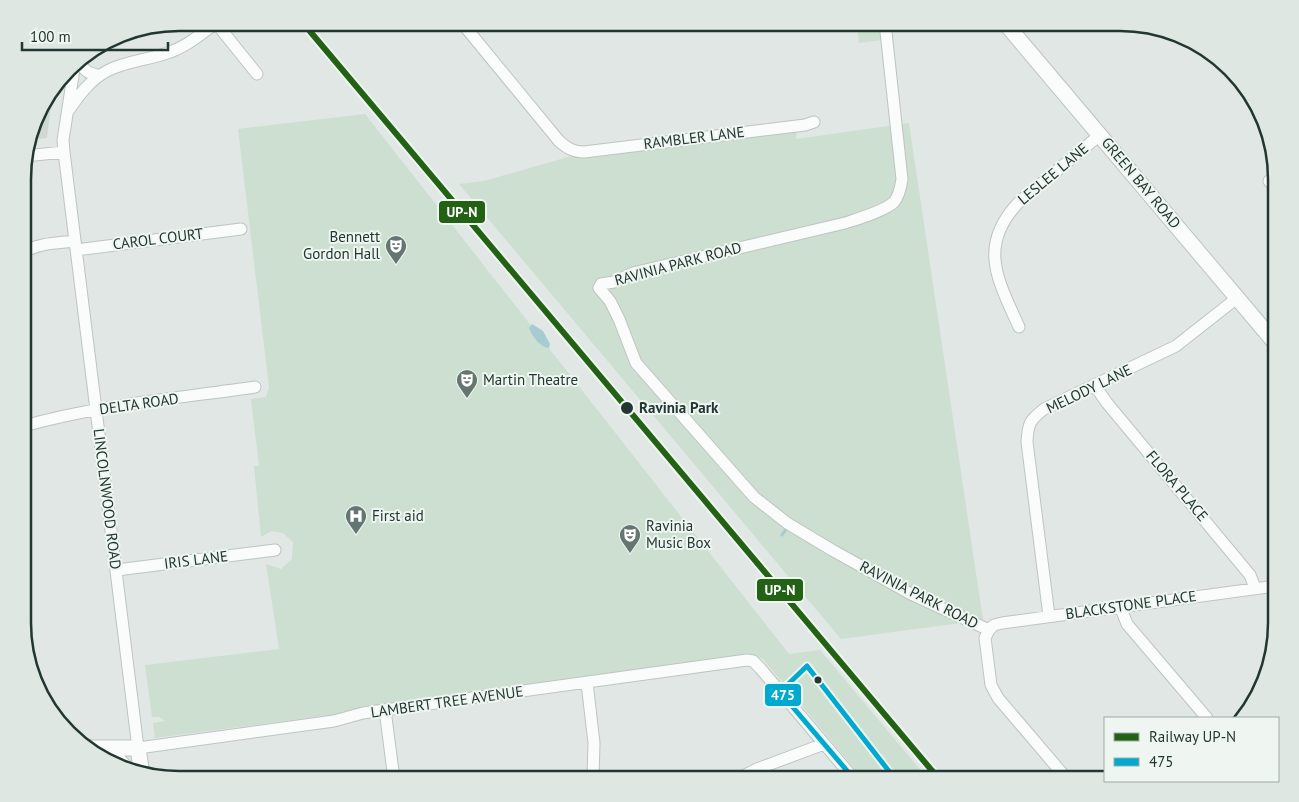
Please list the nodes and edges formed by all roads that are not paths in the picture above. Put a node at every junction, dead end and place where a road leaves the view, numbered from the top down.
1 (886, 31) edge
2 (1013, 31) edge
3 (204, 32) edge
4 (223, 32) edge
5 (470, 32) edge
6 (82, 68) edge
7 (257, 74) dead end
8 (99, 76) junction
9 (72, 78) edge
10 (66, 114) junction
11 (814, 122) dead end
12 (1100, 135) junction
13 (64, 152) junction
14 (34, 155) edge
15 (240, 229) dead end
16 (76, 245) junction
17 (31, 249) edge
18 (1237, 298) junction
19 (1019, 327) dead end
20 (1267, 333) edge
21 (1095, 386) junction
22 (255, 387) dead end
23 (97, 410) junction
24 (31, 424) edge
25 (275, 550) dead end
26 (117, 570) junction
27 (1267, 587) edge
28 (1254, 588) junction
29 (1120, 606) junction
30 (1048, 616) junction
31 (989, 630) junction
32 (587, 682) junction
33 (386, 710) junction
34 (1206, 717) edge
35 (824, 744) junction
36 (99, 747) edge
37 (138, 748) junction
38 (141, 766) edge
39 (755, 770) edge
40 (847, 770) edge
41 (1059, 770) edge
42 (393, 771) edge
43 (593, 771) edge

1 - 31 street, RAVINIA PARK ROAD
2 - 12 main road, GREEN BAY ROAD
3 - 8 street
4 - 7 street
5 - 11 street, RAMBLER LANE
6 - 8 street
8 - 10 street
9 - 10 street, LINCOLNWOOD ROAD
10 - 13 street, LINCOLNWOOD ROAD
12 - 18 main road, GREEN BAY ROAD
12 - 19 street, LESLEE LANE
13 - 14 street
13 - 16 street, LINCOLNWOOD ROAD
15 - 16 street, CAROL COURT
16 - 17 street, CAROL COURT
16 - 23 street, LINCOLNWOOD ROAD
18 - 20 main road, GREEN BAY ROAD
18 - 21 street, MELODY LANE
21 - 28 street, FLORA PLACE
21 - 30 street, MELODY LANE
22 - 23 street, DELTA ROAD
23 - 24 street, DELTA ROAD
23 - 26 street, LINCOLNWOOD ROAD
25 - 26 street, IRIS LANE
26 - 37 street, LINCOLNWOOD ROAD
27 - 28 street, BLACKSTONE PLACE
28 - 29 street, BLACKSTONE PLACE
29 - 30 street, BLACKSTONE PLACE
29 - 34 street
30 - 31 street, BLACKSTONE PLACE
31 - 41 street
32 - 33 street, LAMBERT TREE AVENUE
32 - 35 street, LAMBERT TREE AVENUE
32 - 43 street
33 - 37 street, LAMBERT TREE AVENUE
33 - 42 street
35 - 39 street
35 - 40 street
36 - 37 main road
37 - 38 main road

